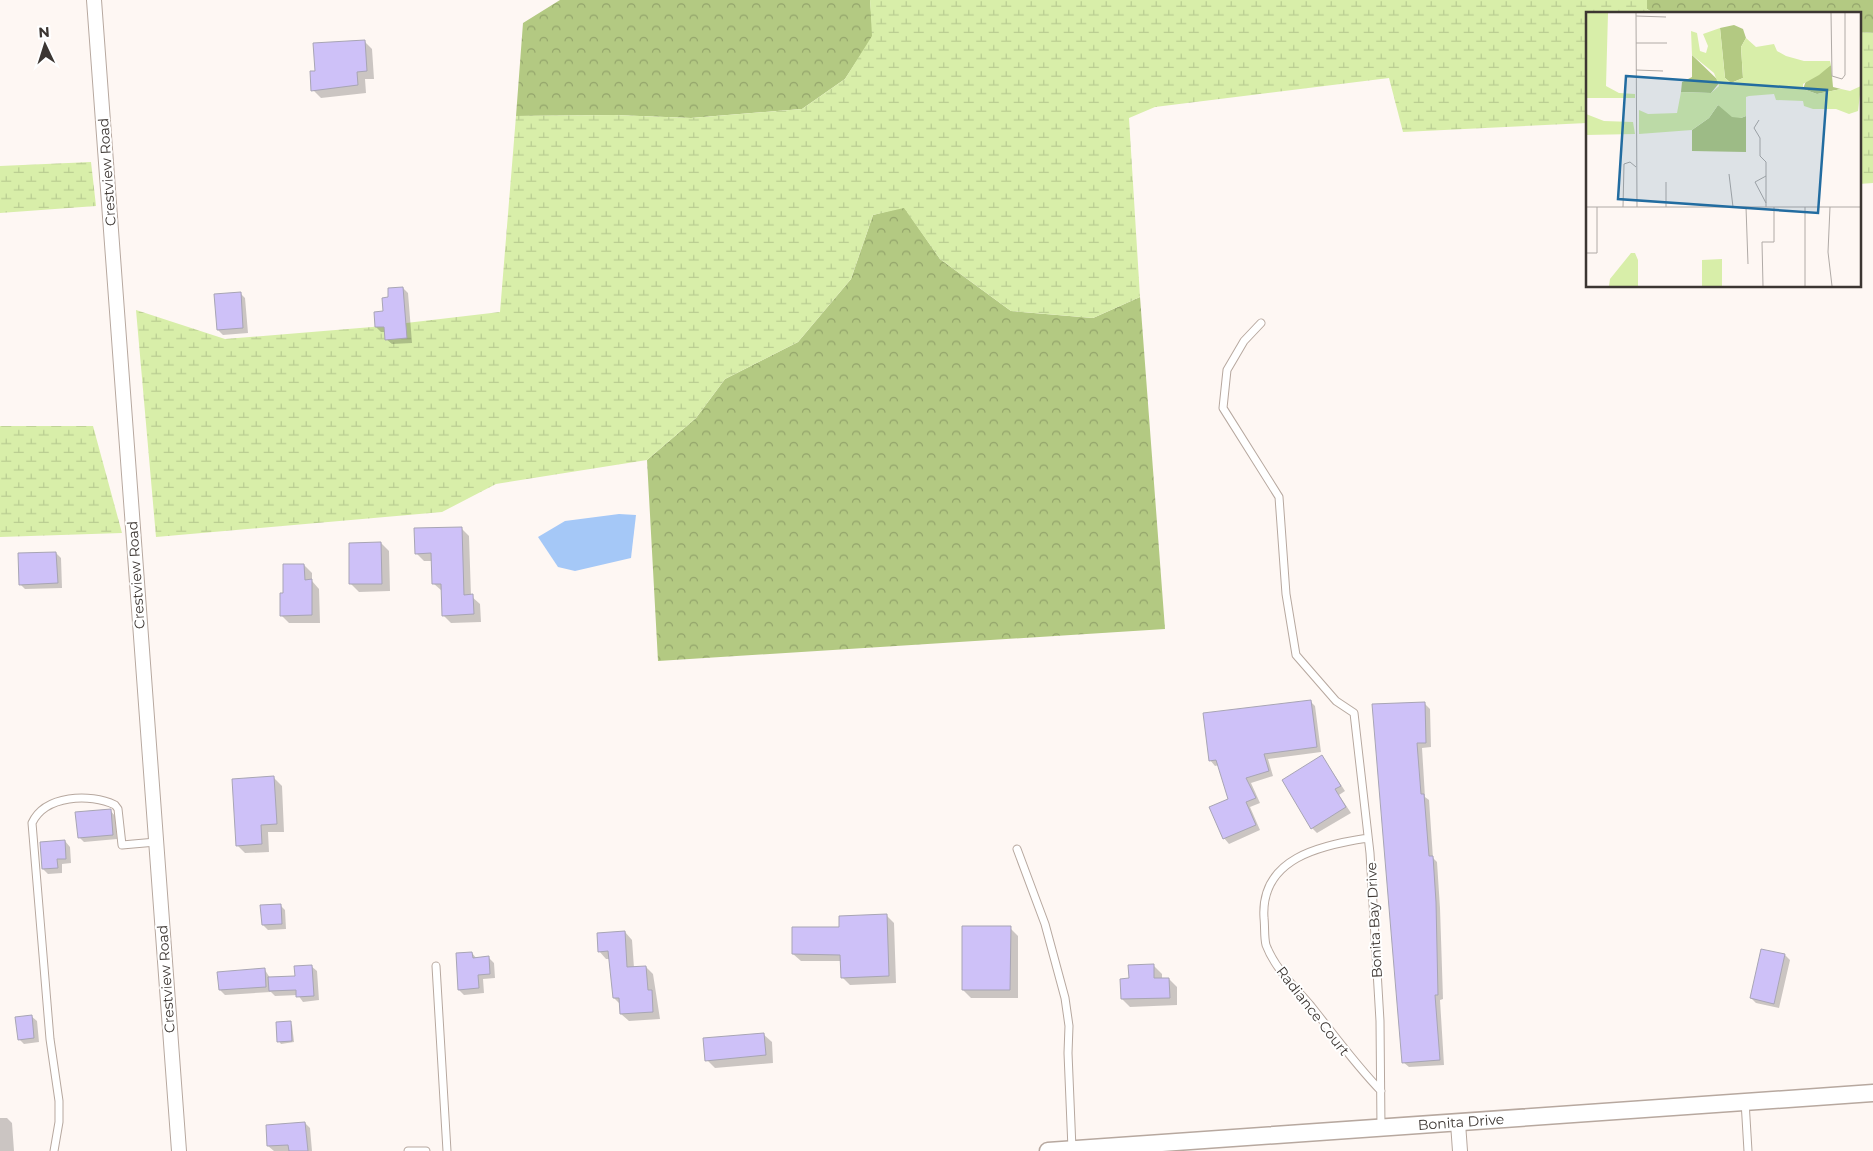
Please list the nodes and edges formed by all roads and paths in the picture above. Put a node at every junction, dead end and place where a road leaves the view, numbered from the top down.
1 (94, 0) edge
2 (1261, 323) dead end
3 (1368, 838) junction
4 (156, 842) junction
5 (1016, 849) dead end
6 (436, 966) dead end
7 (1381, 1091) junction
8 (1873, 1093) edge
9 (1745, 1101) junction
10 (1458, 1123) junction
11 (1382, 1128) junction
12 (1201, 1146) edge
13 (1072, 1149) junction
14 (54, 1151) edge
15 (179, 1151) edge
16 (408, 1151) edge
17 (426, 1151) edge
18 (447, 1151) edge
19 (1048, 1151) edge
20 (1460, 1151) edge
21 (1748, 1151) edge

1 - 4 street, Crestview Road
2 - 3 lane, Bonita Bay Drive
3 - 7 lane, Bonita Bay Drive
3 - 7 lane, Radiance Court
4 - 14 lane
4 - 15 street, Crestview Road
5 - 13 lane
6 - 18 lane
7 - 11 lane, Bonita Bay Drive
8 - 9 street, Bonita Drive
9 - 10 street, Bonita Drive
9 - 21 lane
10 - 11 street, Bonita Drive
10 - 20 street
11 - 12 street, Bonita Drive
12 - 13 street, Bonita Drive
13 - 19 street, Bonita Drive
16 - 17 lane

